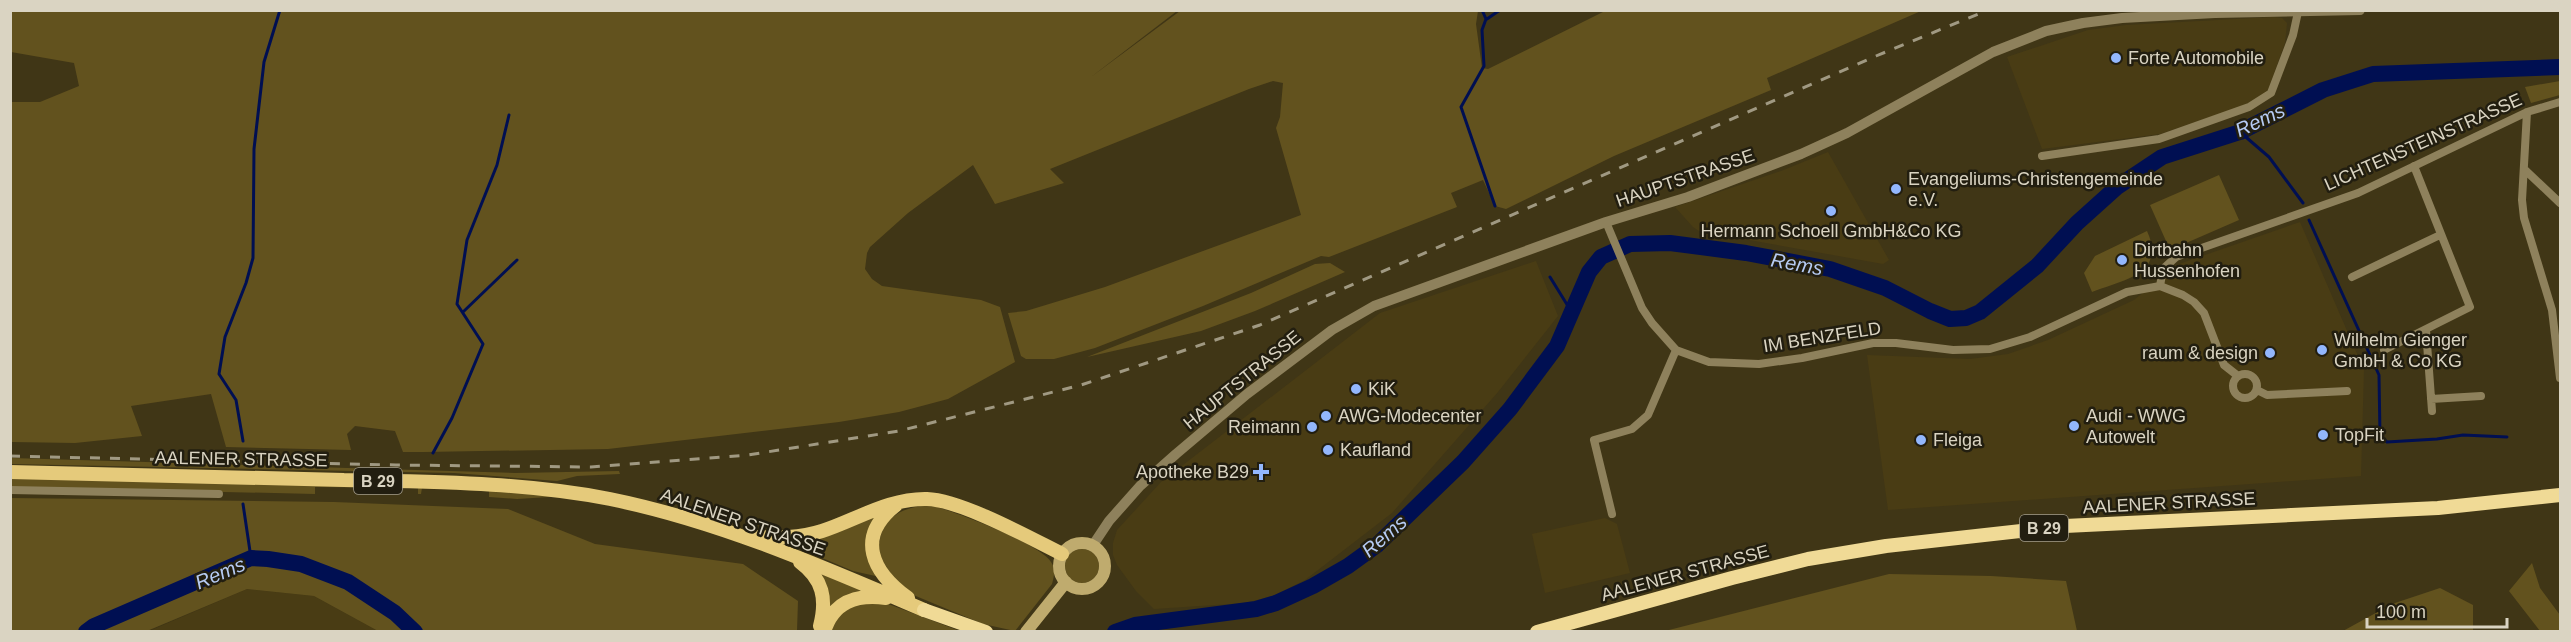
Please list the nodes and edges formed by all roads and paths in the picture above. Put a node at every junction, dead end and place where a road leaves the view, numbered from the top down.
1 (2360, 10) edge
2 (2298, 12) edge
3 (2560, 102) edge
4 (2527, 112) junction
5 (2042, 156) dead end
6 (2414, 165) junction
7 (2524, 169) junction
8 (2560, 203) edge
9 (1606, 222) junction
10 (2440, 235) junction
11 (2352, 277) dead end
12 (2160, 286) junction
13 (2556, 310) edge
14 (2426, 330) junction
15 (1676, 350) junction
16 (2384, 350) dead end
17 (2238, 376) junction
18 (2560, 378) edge
19 (2257, 390) junction
20 (2348, 392) dead end
21 (2481, 396) dead end
22 (2431, 399) junction
23 (2432, 411) dead end
24 (10, 472) edge
25 (10, 490) edge
26 (219, 494) dead end
27 (2560, 495) edge
28 (899, 503) junction
29 (1612, 514) dead end
30 (740, 536) junction
31 (1093, 545) junction
32 (1062, 554) junction
33 (791, 555) junction
34 (1066, 582) junction
35 (900, 600) junction
36 (924, 610) junction
37 (818, 632) edge
38 (824, 632) edge
39 (986, 632) edge
40 (1026, 632) edge
41 (1537, 632) edge

1 - 2 street, HAUPTSTRASSE
2 - 5 street
2 - 9 street, HAUPTSTRASSE
3 - 4 street, LICHTENSTEINSTRASSE
4 - 6 street, LICHTENSTEINSTRASSE
4 - 7 street
6 - 10 street
6 - 12 street, LICHTENSTEINSTRASSE
7 - 8 street
7 - 13 street
9 - 15 street, IM BENZFELD
9 - 31 street, HAUPTSTRASSE
10 - 11 street
10 - 14 street
12 - 15 street, IM BENZFELD
12 - 17 street
13 - 18 street
14 - 16 street
14 - 22 street
15 - 29 street
17 - 19 street
17 - 19 street
19 - 20 street
21 - 22 street
22 - 23 street
24 - 30 main road, AALENER STRASSE / B 29
25 - 26 street, AALENER STRASSE
27 - 41 highway, AALENER STRASSE / B 29
28 - 30 main road
28 - 32 main road
28 - 36 main road
30 - 33 main road, AALENER STRASSE / B 29
31 - 32 main road
31 - 34 main road
32 - 34 main road
33 - 35 main road, AALENER STRASSE / B 29
33 - 37 main road
34 - 40 main road
35 - 36 main road, AALENER STRASSE / B 29
35 - 38 main road
36 - 39 highway, AALENER STRASSE / B 29

